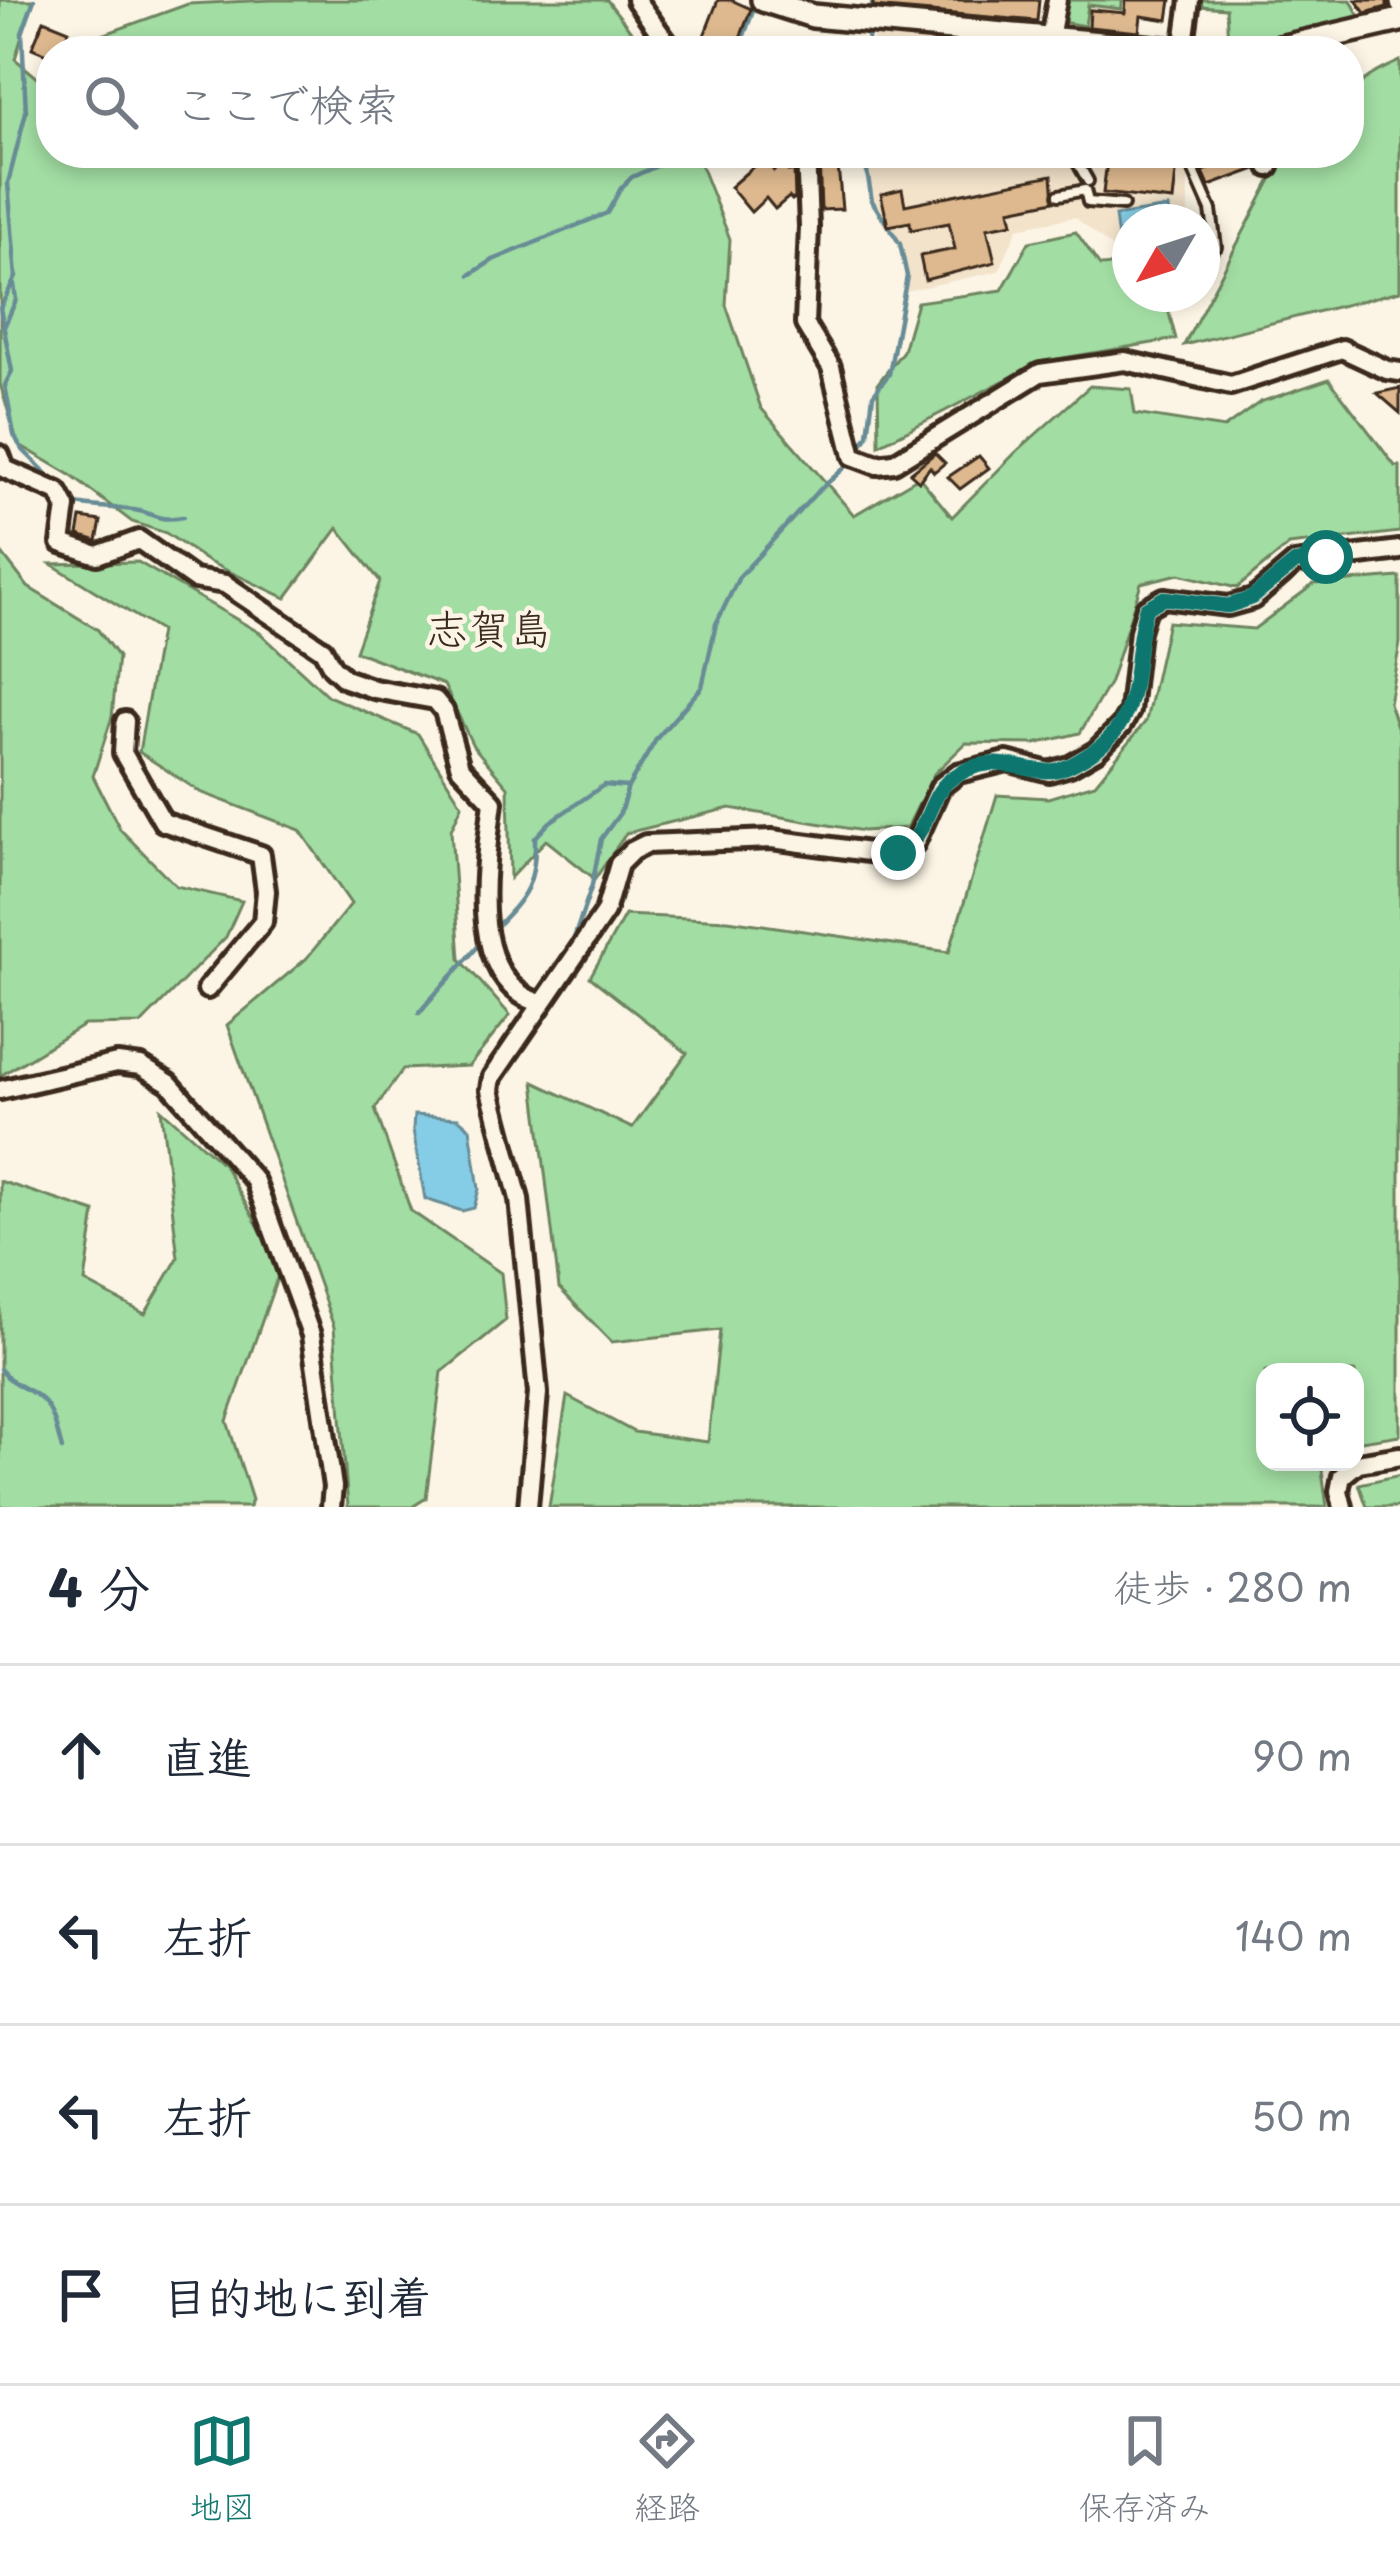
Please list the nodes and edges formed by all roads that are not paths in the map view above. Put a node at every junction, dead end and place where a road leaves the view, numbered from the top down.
1 (636, 0) edge
2 (763, 0) edge
3 (1057, 0) edge
4 (1190, 0) edge
5 (870, 15) edge
6 (1400, 20) edge
7 (662, 36) edge
8 (1000, 36) edge
9 (1051, 36) edge
10 (1186, 36) edge
11 (1331, 36) edge
12 (807, 168) edge
13 (1081, 168) edge
14 (1193, 168) edge
15 (1088, 181) dead end
16 (1059, 195) dead end
17 (1112, 204) edge
18 (1208, 204) edge
19 (1400, 372) edge
20 (0, 454) edge
21 (1400, 550) edge
22 (125, 721) dead end
23 (207, 989) dead end
24 (540, 1003) junction
25 (0, 1090) edge
26 (1400, 1456) edge
27 (331, 1507) edge
28 (528, 1507) edge
29 (1343, 1507) edge

1 - 7 street
2 - 5 main road
3 - 9 street
4 - 10 street
5 - 8 main road
6 - 11 main road
12 - 19 street
13 - 15 lane
14 - 18 lane
16 - 17 lane
20 - 24 street
21 - 24 street
22 - 23 street
24 - 28 street
25 - 27 street
26 - 29 street

